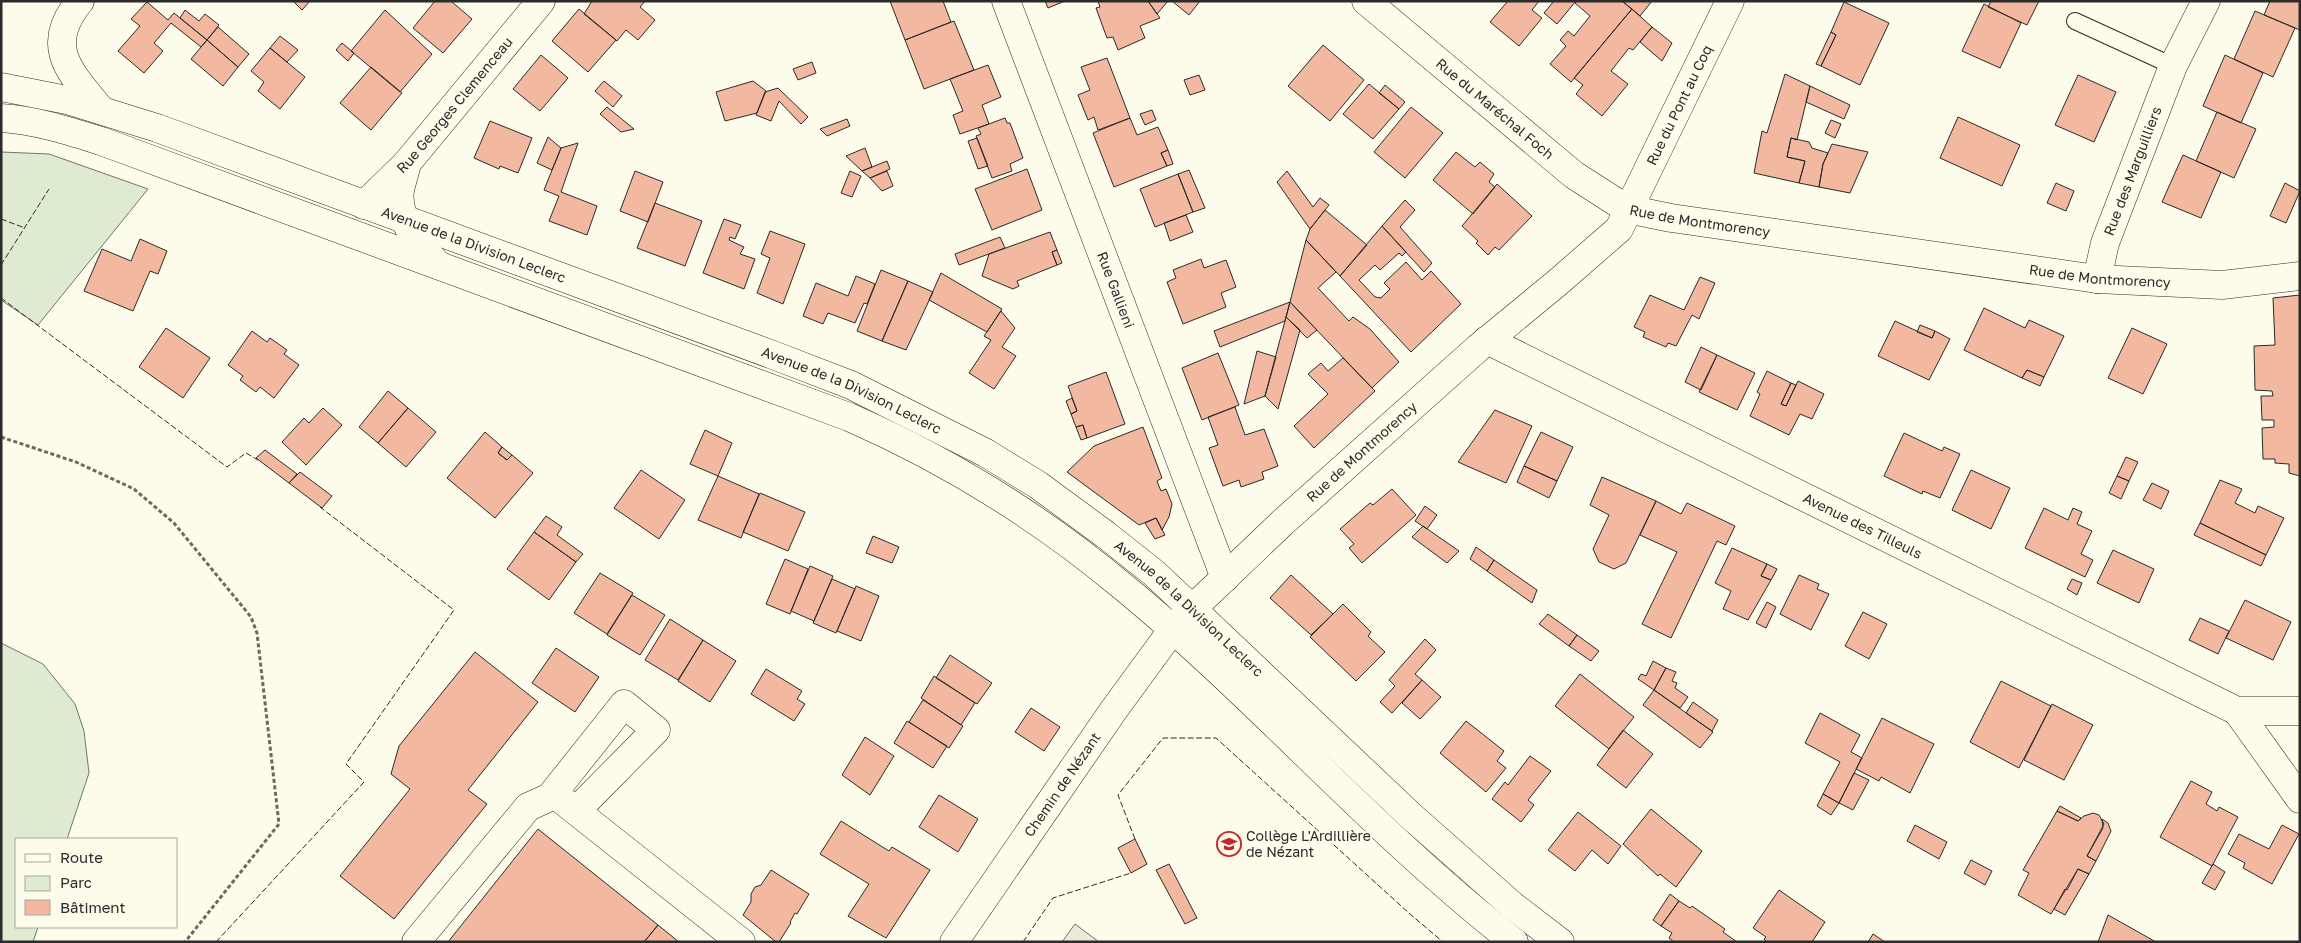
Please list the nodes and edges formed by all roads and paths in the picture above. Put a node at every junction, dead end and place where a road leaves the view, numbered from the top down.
1 (80, 1) edge
2 (541, 1) edge
3 (1006, 1) edge
4 (1366, 1) edge
5 (1730, 1) edge
6 (2206, 1) edge
7 (2075, 22) dead end
8 (2173, 66) junction
9 (1, 87) edge
10 (101, 110) junction
11 (1, 118) edge
12 (407, 163) junction
13 (364, 205) junction
14 (1627, 209) junction
15 (405, 220) junction
16 (438, 266) junction
17 (2300, 276) edge
18 (2097, 279) junction
19 (1487, 340) junction
20 (1, 436) edge
21 (1225, 578) junction
22 (1192, 609) junction
23 (1173, 629) junction
24 (2237, 711) junction
25 (2300, 711) edge
26 (550, 796) junction
27 (2300, 799) edge
28 (576, 811) junction
29 (185, 942) edge
30 (416, 942) edge
31 (741, 942) edge
32 (954, 942) edge
33 (1514, 942) edge
34 (1560, 942) edge

1 - 10 street
2 - 12 street, Rue Georges Clemenceau
3 - 21 street, Rue Gallieni
4 - 14 street, Rue du Maréchal Foch
5 - 14 street, Rue du Pont au Coq
6 - 8 street, Rue des Marguilliers
7 - 8 lane
8 - 18 street, Rue des Marguilliers
9 - 10 street, Avenue de la Division Leclerc
10 - 13 street, Avenue de la Division Leclerc
11 - 16 street, Avenue de la Division Leclerc
12 - 13 street, Rue Georges Clemenceau
12 - 15 street
13 - 15 street, Avenue de la Division Leclerc
14 - 18 street, Rue de Montmorency
14 - 19 street, Rue de Montmorency
15 - 16 street
15 - 22 street, Avenue de la Division Leclerc
16 - 23 street, Avenue de la Division Leclerc
17 - 18 street, Rue de Montmorency
19 - 21 street, Rue de Montmorency
19 - 24 street, Avenue des Tilleuls
20 - 29 path
21 - 22 street, Rue de Montmorency
22 - 23 street, Rue de Montmorency
22 - 34 street, Avenue de la Division Leclerc
23 - 32 street, Chemin de Nézant
23 - 33 street, Avenue de la Division Leclerc
24 - 25 street, Avenue des Tilleuls
24 - 27 street, Avenue des Tilleuls
26 - 28 street
26 - 28 street
26 - 30 street
28 - 31 street

